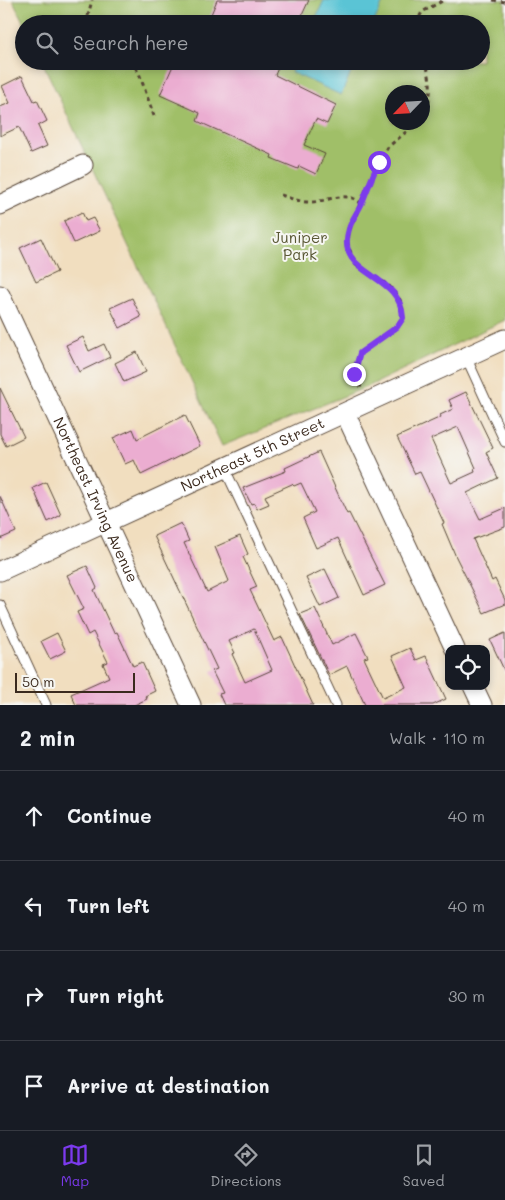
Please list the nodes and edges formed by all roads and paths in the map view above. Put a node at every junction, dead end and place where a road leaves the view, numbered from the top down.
1 (92, 0) edge
2 (444, 0) edge
3 (493, 0) edge
4 (505, 2) edge
5 (88, 15) edge
6 (420, 15) edge
7 (137, 70) edge
8 (427, 70) edge
9 (430, 85) edge
10 (154, 116) dead end
11 (408, 130) edge
12 (83, 165) dead end
13 (281, 195) dead end
14 (362, 203) junction
15 (0, 205) edge
16 (0, 294) edge
17 (505, 339) edge
18 (466, 357) junction
19 (369, 386) dead end
20 (345, 412) junction
21 (505, 442) edge
22 (224, 467) junction
23 (106, 523) junction
24 (0, 571) edge
25 (0, 605) edge
26 (453, 645) edge
27 (475, 690) edge
28 (46, 705) edge
29 (191, 705) edge
30 (336, 705) edge
31 (482, 705) edge

1 - 5 path
2 - 6 path
3 - 4 path
7 - 10 path
8 - 9 path
11 - 14 path
12 - 15 street
13 - 14 path
14 - 19 path
16 - 23 street, Northeast Irving Avenue
17 - 18 street, Northeast 5th Street
18 - 20 street, Northeast 5th Street
18 - 21 lane
20 - 22 street, Northeast 5th Street
20 - 26 street
22 - 23 street, Northeast 5th Street
22 - 30 lane
23 - 24 street, Northeast 5th Street
23 - 29 street, Northeast Irving Avenue
25 - 28 lane
27 - 31 street

